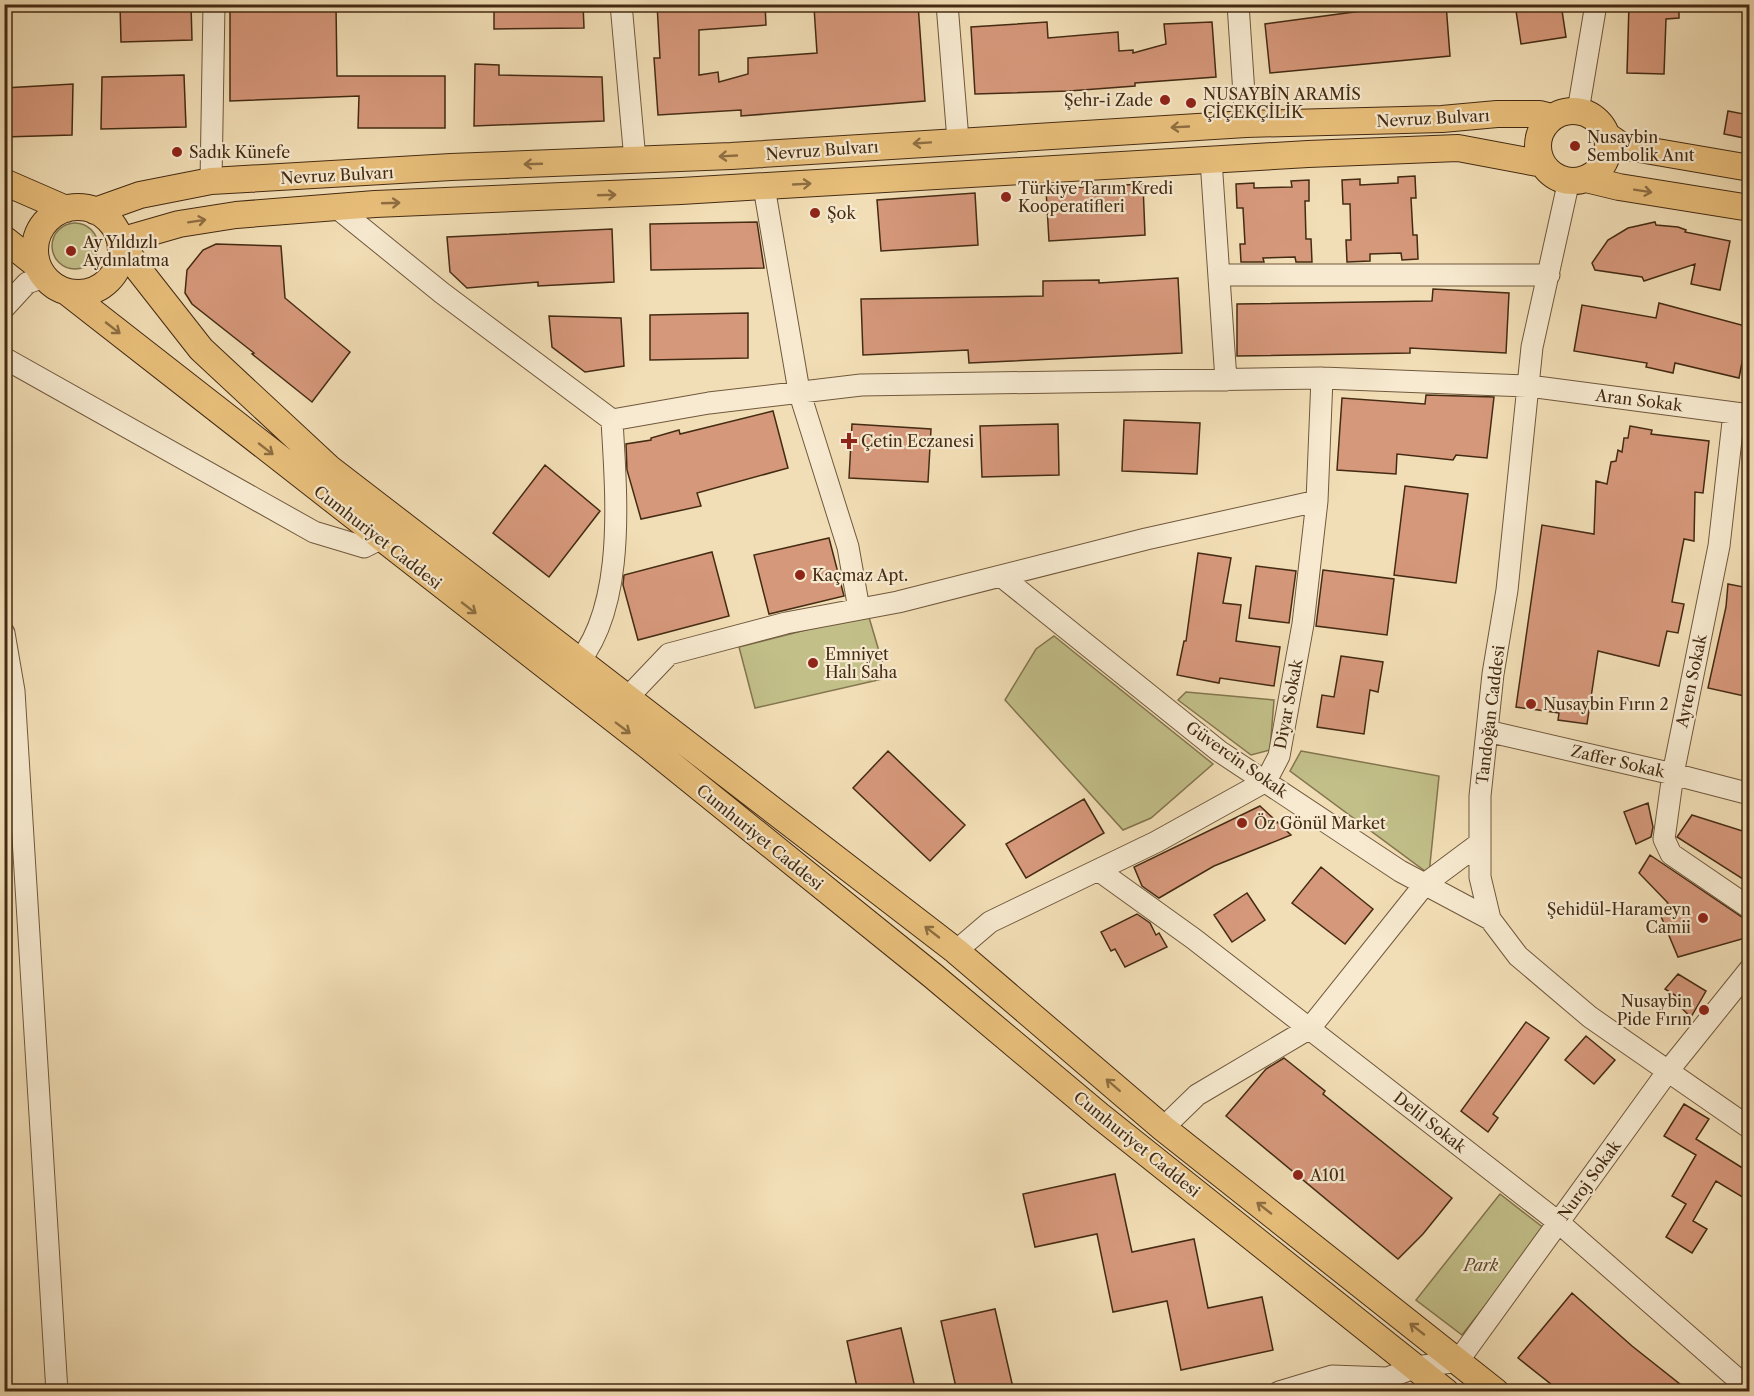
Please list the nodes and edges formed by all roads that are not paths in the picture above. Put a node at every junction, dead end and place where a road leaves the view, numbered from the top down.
1 (214, 4) edge
2 (621, 4) edge
3 (947, 4) edge
4 (1238, 4) edge
5 (1596, 4) edge
6 (1578, 111) junction
7 (1552, 117) junction
8 (1246, 124) junction
9 (1606, 135) junction
10 (958, 140) junction
11 (635, 160) junction
12 (1211, 160) junction
13 (1543, 164) junction
14 (1749, 168) edge
15 (1578, 180) junction
16 (212, 181) junction
17 (4, 182) edge
18 (764, 187) junction
19 (336, 207) junction
20 (1749, 208) edge
21 (66, 209) junction
22 (95, 210) junction
23 (4, 239) edge
24 (120, 241) junction
25 (41, 271) junction
26 (1219, 275) junction
27 (1548, 275) junction
28 (67, 292) junction
29 (4, 308) edge
30 (4, 358) edge
31 (1322, 378) junction
32 (1226, 380) junction
33 (1528, 386) junction
34 (799, 391) junction
35 (1742, 414) edge
36 (612, 420) junction
37 (1317, 501) junction
38 (380, 539) junction
39 (1001, 576) junction
40 (859, 609) junction
41 (4, 633) edge
42 (581, 662) junction
43 (562, 681) junction
44 (628, 697) junction
45 (1487, 731) junction
46 (1673, 774) junction
47 (1266, 781) junction
48 (1749, 794) edge
49 (1480, 843) junction
50 (1098, 870) junction
51 (1425, 884) junction
52 (1749, 908) edge
53 (1490, 919) junction
54 (956, 951) junction
55 (1749, 969) edge
56 (1310, 1028) junction
57 (1668, 1071) junction
58 (1163, 1128) junction
59 (1749, 1128) edge
60 (1558, 1222) junction
61 (1458, 1361) junction
62 (1417, 1367) junction
63 (1749, 1390) edge
64 (57, 1392) edge
65 (1279, 1392) edge
66 (1446, 1392) edge
67 (1496, 1392) edge

1 - 16 street
2 - 11 street
3 - 10 street
4 - 8 street
5 - 6 street
6 - 7 main road
6 - 9 main road
7 - 8 main road, Nevruz Bulvarı
7 - 13 main road
8 -> 10 main road, Nevruz Bulvarı
9 - 14 main road
9 - 15 main road
10 -> 11 main road, Nevruz Bulvarı
11 -> 16 main road, Nevruz Bulvarı
12 - 13 main road, Nevruz Bulvarı
18 -> 12 main road, Nevruz Bulvarı
12 - 26 street
13 - 15 main road
15 -> 20 main road
15 - 27 street, Tandoğan Caddesi
16 - 22 main road, Nevruz Bulvarı
17 - 21 main road
19 -> 18 main road, Nevruz Bulvarı
18 - 34 street
24 -> 19 main road, Nevruz Bulvarı
19 - 36 street
21 - 22 main road
21 - 25 main road
22 - 24 main road
23 - 25 main road
24 - 28 main road
24 - 42 main road
25 - 28 main road
25 - 29 street
26 - 27 street
26 - 32 street
27 - 33 street, Tandoğan Caddesi
28 -> 38 main road, Cumhuriyet Caddesi
30 - 38 street
31 - 32 street, Aran Sokak
31 - 33 street, Aran Sokak
31 - 37 street, Diyar Sokak
32 - 34 street, Aran Sokak
33 - 35 street, Aran Sokak
33 - 45 street, Tandoğan Caddesi
34 - 36 street, Aran Sokak
34 - 40 street
35 - 46 street, Ayten Sokak
36 - 42 street
37 - 39 street
37 - 47 street, Diyar Sokak
38 -> 43 main road, Cumhuriyet Caddesi
39 - 40 street
39 - 47 street, Güvercin Sokak
40 - 44 street
41 - 64 street
42 - 43 street
42 - 44 main road
43 -> 62 main road, Cumhuriyet Caddesi
54 -> 44 main road
45 - 46 street, Zaffer Sokak
45 - 49 street, Tandoğan Caddesi
46 - 48 street, Zaffer Sokak
46 - 52 street, Ayten Sokak
47 - 50 street
47 - 51 street, Güvercin Sokak
49 - 51 street
49 - 53 street, Tandoğan Caddesi
50 - 54 street
50 - 56 street, Delil Sokak
51 - 53 street, Güvercin Sokak
51 - 56 street
53 - 57 street, Tandoğan Caddesi
58 -> 54 main road
55 - 57 street, Nuroj Sokak
56 - 58 street
56 - 60 street, Delil Sokak
57 - 59 street, Tandoğan Caddesi
57 - 60 street, Nuroj Sokak
61 -> 58 main road
60 - 61 street, Nuroj Sokak
60 - 63 street, Delil Sokak
61 - 62 street
61 - 67 main road
62 - 65 street
62 - 66 main road, Cumhuriyet Caddesi

